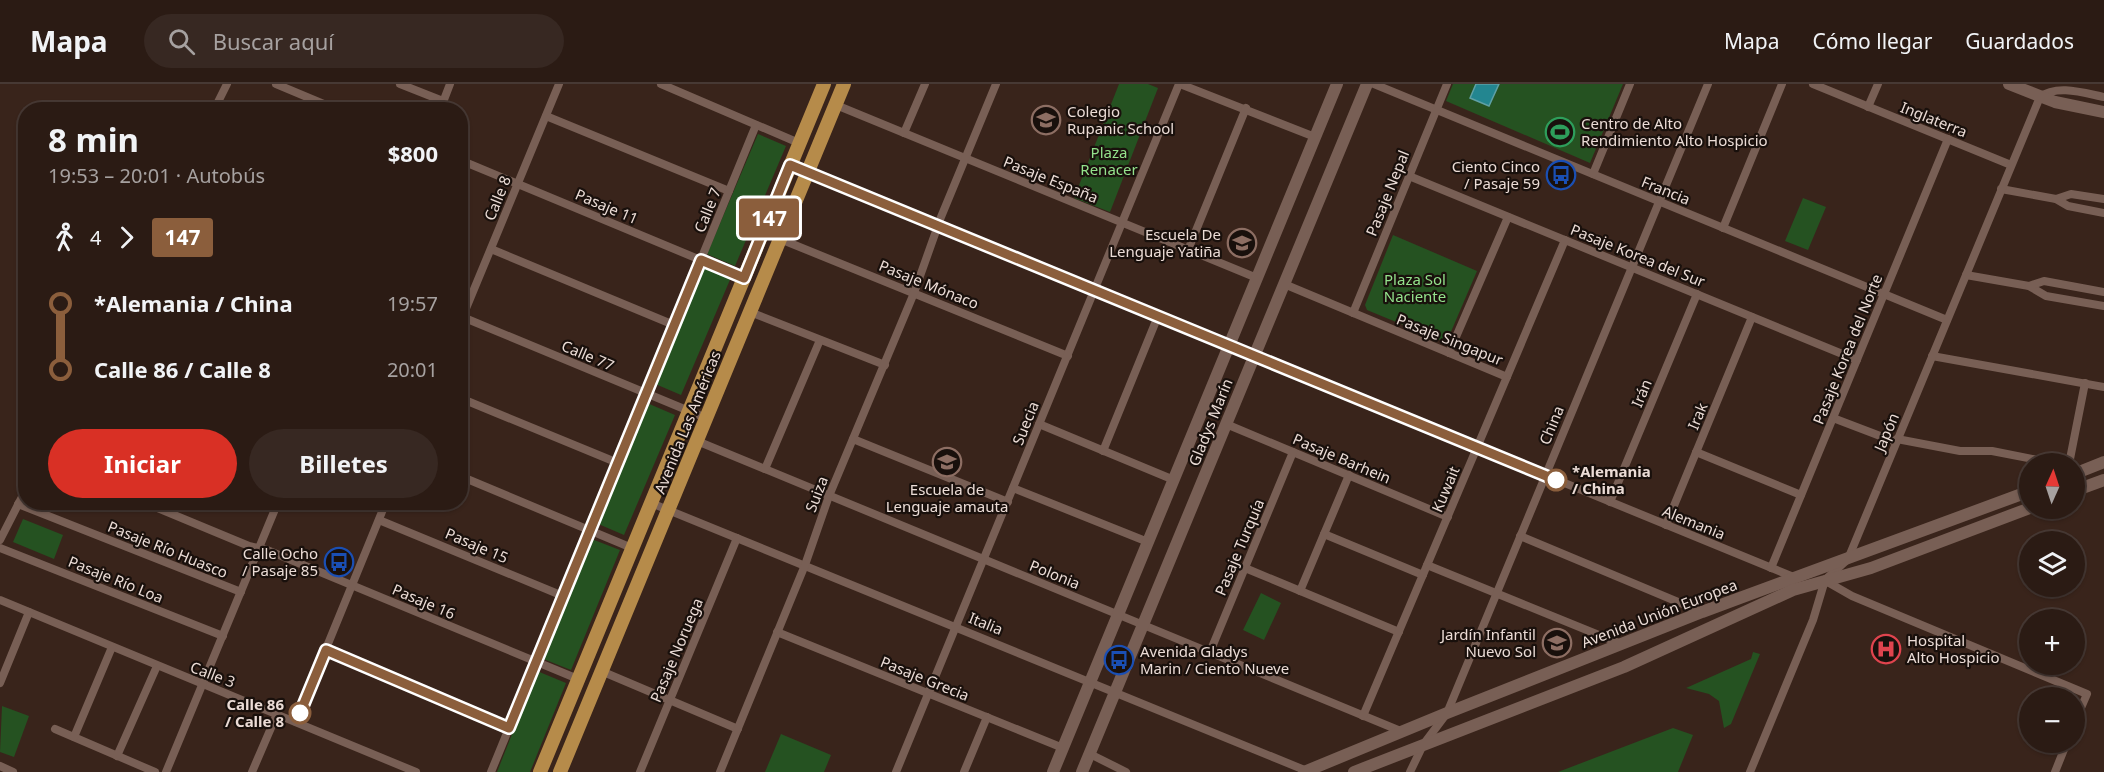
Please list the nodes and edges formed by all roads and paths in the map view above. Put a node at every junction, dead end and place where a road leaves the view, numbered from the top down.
1 (227, 84) edge
2 (276, 84) edge
3 (400, 84) edge
4 (450, 84) edge
5 (559, 84) edge
6 (661, 84) edge
7 (824, 84) edge
8 (844, 84) edge
9 (925, 84) edge
10 (996, 84) edge
11 (1180, 84) edge
12 (1337, 84) edge
13 (1366, 84) edge
14 (1374, 84) edge
15 (1447, 84) edge
16 (1630, 84) edge
17 (1708, 84) edge
18 (1782, 84) edge
19 (1813, 84) edge
20 (1878, 84) edge
21 (2009, 84) edge
22 (2040, 97) junction
23 (2104, 97) edge
24 (218, 102) edge
25 (319, 102) edge
26 (435, 102) edge
27 (442, 102) edge
28 (836, 105) junction
29 (1868, 106) junction
30 (1246, 108) junction
31 (1436, 110) junction
32 (2104, 112) edge
33 (546, 116) junction
34 (756, 125) junction
35 (904, 133) junction
36 (1315, 137) junction
37 (1948, 139) junction
38 (799, 143) junction
39 (965, 158) junction
40 (468, 163) edge
41 (790, 165) junction
42 (2012, 165) junction
43 (808, 172) junction
44 (1593, 174) junction
45 (1409, 176) junction
46 (518, 184) junction
47 (2001, 189) junction
48 (729, 191) junction
49 (2056, 199) junction
50 (2104, 199) edge
51 (1659, 202) junction
52 (2104, 213) edge
53 (1508, 217) junction
54 (1122, 223) junction
55 (938, 226) junction
56 (1723, 228) junction
57 (780, 239) junction
58 (1565, 240) junction
59 (491, 249) junction
60 (1188, 250) junction
61 (701, 260) junction
62 (1632, 267) junction
63 (1965, 275) junction
64 (744, 278) junction
65 (1257, 278) junction
66 (1284, 284) junction
67 (2028, 286) junction
68 (1095, 290) junction
69 (2104, 292) edge
70 (914, 293) junction
71 (1697, 294) junction
72 (1883, 294) junction
73 (468, 303) edge
74 (2104, 306) edge
75 (750, 312) junction
76 (1353, 313) junction
77 (1158, 316) junction
78 (1752, 317) junction
79 (1947, 320) junction
80 (468, 322) edge
81 (674, 325) junction
82 (820, 340) junction
83 (1229, 346) junction
84 (1449, 353) junction
85 (1068, 356) junction
86 (1254, 356) junction
87 (1932, 356) junction
88 (1857, 360) junction
89 (885, 365) junction
90 (1507, 377) junction
91 (2085, 383) junction
92 (2104, 387) edge
93 (646, 394) junction
94 (468, 401) edge
95 (689, 411) junction
96 (706, 418) junction
97 (1833, 418) junction
98 (1039, 424) junction
99 (1226, 424) junction
100 (853, 439) junction
101 (697, 441) junction
102 (1897, 441) junction
103 (1477, 447) junction
104 (1103, 451) junction
105 (1293, 452) junction
106 (1696, 452) junction
107 (2071, 453) edge
108 (2019, 456) edge
109 (2104, 462) edge
110 (618, 463) junction
111 (765, 469) junction
112 (2085, 470) edge
113 (1349, 476) junction
114 (1545, 476) junction
115 (468, 479) edge
116 (1174, 480) junction
117 (2104, 480) edge
118 (2085, 487) edge
119 (1013, 488) junction
120 (829, 495) junction
121 (1802, 495) junction
122 (2019, 495) edge
123 (1008, 502) junction
124 (1610, 502) junction
125 (651, 503) junction
126 (18, 504) edge
127 (33, 510) edge
128 (163, 510) edge
129 (273, 510) edge
130 (383, 510) edge
131 (668, 510) junction
132 (2019, 512) edge
133 (1448, 517) junction
134 (379, 520) junction
135 (1666, 525) junction
136 (590, 530) junction
137 (1324, 534) junction
138 (1520, 536) junction
139 (737, 538) junction
140 (0, 540) edge
141 (1148, 542) junction
142 (0, 548) edge
143 (259, 548) junction
144 (632, 548) junction
145 (984, 559) junction
146 (1848, 559) junction
147 (804, 565) junction
148 (1427, 565) junction
149 (1245, 568) junction
150 (1772, 568) junction
151 (1423, 576) junction
152 (1793, 577) junction
153 (1825, 580) junction
154 (352, 585) junction
155 (1300, 591) junction
156 (241, 592) junction
157 (1496, 595) junction
158 (563, 596) junction
159 (0, 600) edge
160 (29, 612) junction
161 (1702, 612) junction
162 (1118, 615) junction
163 (1142, 625) junction
164 (956, 627) junction
165 (777, 632) junction
166 (1399, 632) junction
167 (223, 636) junction
168 (1621, 644) junction
169 (112, 647) junction
170 (326, 650) junction
171 (1210, 652) junction
172 (536, 662) junction
173 (157, 666) junction
174 (601, 672) junction
175 (578, 679) junction
176 (1090, 682) junction
177 (0, 683) edge
178 (203, 684) junction
179 (2070, 687) edge
180 (1114, 692) junction
181 (928, 694) junction
182 (669, 700) junction
183 (1447, 713) junction
184 (277, 714) junction
185 (1363, 716) junction
186 (987, 717) junction
187 (296, 722) junction
188 (509, 728) junction
189 (55, 729) dead end
190 (738, 729) junction
191 (1403, 732) junction
192 (74, 737) junction
193 (1423, 745) junction
194 (1063, 748) junction
195 (2063, 753) edge
196 (1090, 754) junction
197 (117, 756) junction
198 (0, 766) edge
199 (13, 772) edge
200 (155, 772) edge
201 (166, 772) edge
202 (252, 772) edge
203 (416, 772) edge
204 (491, 772) edge
205 (540, 772) edge
206 (560, 772) edge
207 (640, 772) edge
208 (720, 772) edge
209 (896, 772) edge
210 (964, 772) edge
211 (1053, 772) edge
212 (1082, 772) edge
213 (1126, 772) edge
214 (1307, 772) edge
215 (1354, 772) edge
216 (1410, 772) edge
217 (1750, 772) edge
218 (2055, 772) edge

1 - 24 street
2 - 25 street
3 - 26 street
4 - 27 street
5 - 33 street, Calle 8
6 - 34 street
7 - 38 main road, Avenida Las Américas
8 - 28 main road, Avenida Las Américas
9 - 35 street
10 - 39 street, Suiza
11 - 30 street
11 - 54 street, Suecia
12 - 36 street, Gladys Marín
13 - 66 street, Gladys Marín
14 - 31 street, Francia
15 - 31 street, Pasaje Nepal
16 - 44 street
17 - 51 street, China
18 - 56 street
19 - 29 street, Inglaterra
20 - 29 street
21 - 22 street
22 - 23 street
22 - 32 street
22 - 42 street, Japón
28 - 35 street, Pasaje España
28 - 43 main road, Avenida Las Américas
29 - 37 street, Inglaterra
30 - 36 street
30 - 60 street
31 - 44 street, Francia
31 - 45 street, Pasaje Nepal
33 - 46 street, Calle 8
33 - 48 street
34 - 38 street
34 - 48 street, Calle 7
35 - 39 street, Pasaje España
36 - 65 street, Gladys Marín
37 - 42 street, Inglaterra
37 - 72 street, Pasaje Korea del Norte
38 - 41 main road, Avenida Las Américas
39 - 54 street, Pasaje España
39 - 55 street, Suiza
40 - 46 street, Pasaje 11
41 - 43 street, Alemania
41 - 64 main road, Avenida Las Américas
42 - 47 street, Japón
43 - 55 street, Alemania
43 - 57 main road, Avenida Las Américas
44 - 51 street, Francia
45 - 53 street, Pasaje Korea del Sur
45 - 76 street, Pasaje Nepal
46 - 59 street, Calle 8
46 - 61 street, Pasaje 11
47 - 49 street
47 - 63 street, Japón
48 - 61 street, Calle 7
49 - 50 street
49 - 52 street
51 - 56 street, Francia
51 - 62 street, China
53 - 58 street, Pasaje Korea del Sur
53 - 84 street
54 - 60 street, Pasaje España
54 - 68 street, Suecia
55 - 68 street, Alemania
55 - 70 street, Suiza
56 - 72 street, Francia
57 - 70 street, Pasaje Mónaco
57 - 75 main road, Avenida Las Américas
58 - 62 street, Pasaje Korea del Sur
58 - 90 street, Kuwait
59 - 73 street, Calle 8
59 - 81 street
60 - 65 street, Pasaje España
61 - 64 street, Pasaje 11
61 - 81 street, Calle 7
62 - 71 street, Pasaje Korea del Sur
62 - 114 street, China
63 - 67 street
63 - 79 street, Japón
64 - 95 main road, Avenida Las Américas
65 - 83 street, Gladys Marín
66 - 76 street, Pasaje Singapur
66 - 86 street, Gladys Marín
67 - 69 street
67 - 74 street
68 - 77 street, Alemania
68 - 85 street, Suecia
70 - 85 street, Pasaje Mónaco
70 - 89 street, Suiza
71 - 78 street, Pasaje Korea del Sur
71 - 124 street, Irán
72 - 79 street, Francia
72 - 88 street, Pasaje Korea del Norte
75 - 82 street
75 - 96 main road, Avenida Las Américas
76 - 84 street, Pasaje Singapur
77 - 83 street, Alemania
77 - 104 street
78 - 88 street, Pasaje Korea del Sur
78 - 106 street, Irak
79 - 87 street, Japón
80 - 93 street, Calle 77
81 - 93 street, Calle 7
82 - 89 street
82 - 111 street
83 - 86 street, Alemania
83 - 116 street, Gladys Marín
84 - 90 street, Pasaje Singapur
85 - 98 street, Suecia
86 - 99 street, Gladys Marín
86 - 103 street, Alemania
87 - 91 street
87 - 102 street, Japón
88 - 97 street, Pasaje Korea del Norte
89 - 100 street, Suiza
90 - 103 street, Kuwait
91 - 92 street
91 - 107 street
93 - 95 street, Calle 77
93 - 110 street, Calle 7
94 - 110 street
95 - 96 street, Calle 77
95 - 125 main road, Avenida Las Américas
96 - 101 main road, Avenida Las Américas
97 - 102 street
97 - 121 street, Pasaje Korea del Norte
98 - 104 street
98 - 119 street, Suecia
99 - 105 street, Pasaje Barhein
99 - 163 street, Gladys Marín
100 - 120 street, Suiza
100 - 123 street
101 - 111 street, Polonia
101 - 131 main road, Avenida Las Américas
102 - 108 street
102 - 146 street, Japón
103 - 114 street, Alemania
103 - 133 street, Kuwait
104 - 116 street
105 - 113 street, Pasaje Barhein
105 - 149 street, Pasaje Turquía
106 - 121 street
106 - 135 street, Irak
109 - 112 street
110 - 136 street, Calle 7
111 - 120 street, Polonia
113 - 133 street, Pasaje Barhein
113 - 137 street
114 - 124 street, Alemania
114 - 138 street, China
115 - 136 street
116 - 141 street, Gladys Marín
117 - 118 street
119 - 123 street, Suecia
119 - 141 street
120 - 145 street, Polonia
120 - 147 street, Suiza
121 - 150 street, Pasaje Korea del Norte
122 - 146 street, Avenida Unión Europea
123 - 145 street, Suecia
124 - 135 street, Alemania
125 - 131 street, Italia
125 - 144 main road, Avenida Las Américas
126 - 140 street
127 - 156 street, Pasaje Río Huasco
128 - 143 street, Pasaje 16
129 - 143 street
130 - 134 street
131 - 139 street, Italia
131 - 174 main road, Avenida Las Américas
132 - 153 street, Avenida Unión Europea
133 - 148 street, Kuwait
134 - 154 street
134 - 158 street, Pasaje 15
135 - 150 street, Alemania
136 - 144 street
136 - 158 street, Calle 7
137 - 151 street
137 - 155 street
138 - 157 street, China
138 - 161 street
139 - 147 street, Italia
139 - 182 street, Pasaje Noruega
141 - 162 street, Gladys Marín
142 - 167 street, Pasaje Río Loa
143 - 154 street, Pasaje 16
143 - 156 street
144 - 175 main road, Avenida Las Américas
145 - 162 street, Polonia
145 - 164 street, Suecia
146 - 152 street, Avenida Unión Europea
146 - 153 street, Japón
147 - 164 street, Italia
147 - 165 street, Suiza
148 - 151 street, Kuwait
148 - 157 street
149 - 155 street
149 - 171 street, Pasaje Turquía
150 - 152 street, Alemania
151 - 166 street, Kuwait
152 - 153 street, Alemania
152 - 161 street, Avenida Unión Europea
153 - 179 street, Alemania
153 - 193 street, Avenida Unión Europea
153 - 217 street
154 - 170 street
154 - 172 street, Pasaje 16
155 - 166 street
156 - 167 street
157 - 168 street
157 - 183 street, China
158 - 172 street, Calle 7
159 - 160 street, Calle 3
160 - 169 street, Calle 3
160 - 177 street
161 - 168 street, Avenida Unión Europea
162 - 163 street, Polonia
162 - 176 street, Gladys Marín
163 - 171 street, Polonia
163 - 180 street, Gladys Marín
164 - 176 street, Italia
164 - 181 street, Suecia
165 - 181 street, Pasaje Grecia
165 - 190 street, Suiza
166 - 185 street, Kuwait
167 - 178 street
168 - 183 street, Avenida Unión Europea
169 - 173 street, Calle 3
169 - 192 street
170 - 187 street
170 - 188 street
171 - 185 street, Polonia
172 - 175 street, Pasaje 16
172 - 188 street, Calle 7
173 - 178 street, Calle 3
173 - 197 street
174 - 182 street
174 - 206 main road, Avenida Las Américas
175 - 205 main road, Avenida Las Américas
176 - 180 street, Italia
176 - 194 street, Gladys Marín
178 - 184 street, Calle 3
178 - 201 street
180 - 196 street, Gladys Marín
180 - 214 street, Italia
181 - 186 street, Pasaje Grecia
181 - 209 street, Suecia
182 - 190 street
182 - 207 street, Pasaje Noruega
183 - 191 street, Avenida Unión Europea
183 - 193 street, China
184 - 187 street, Calle 3
184 - 202 street
185 - 191 street, Polonia
186 - 194 street, Pasaje Grecia
186 - 210 street
187 - 203 street, Calle 3
188 - 204 street, Calle 7
189 - 192 street
190 - 208 street, Suiza
191 - 214 street, Avenida Unión Europea
192 - 197 street
193 - 215 street, Avenida Unión Europea
193 - 216 street, China
194 - 211 street, Gladys Marín
195 - 218 street
196 - 212 street, Gladys Marín
196 - 213 street
197 - 200 street
198 - 199 street

